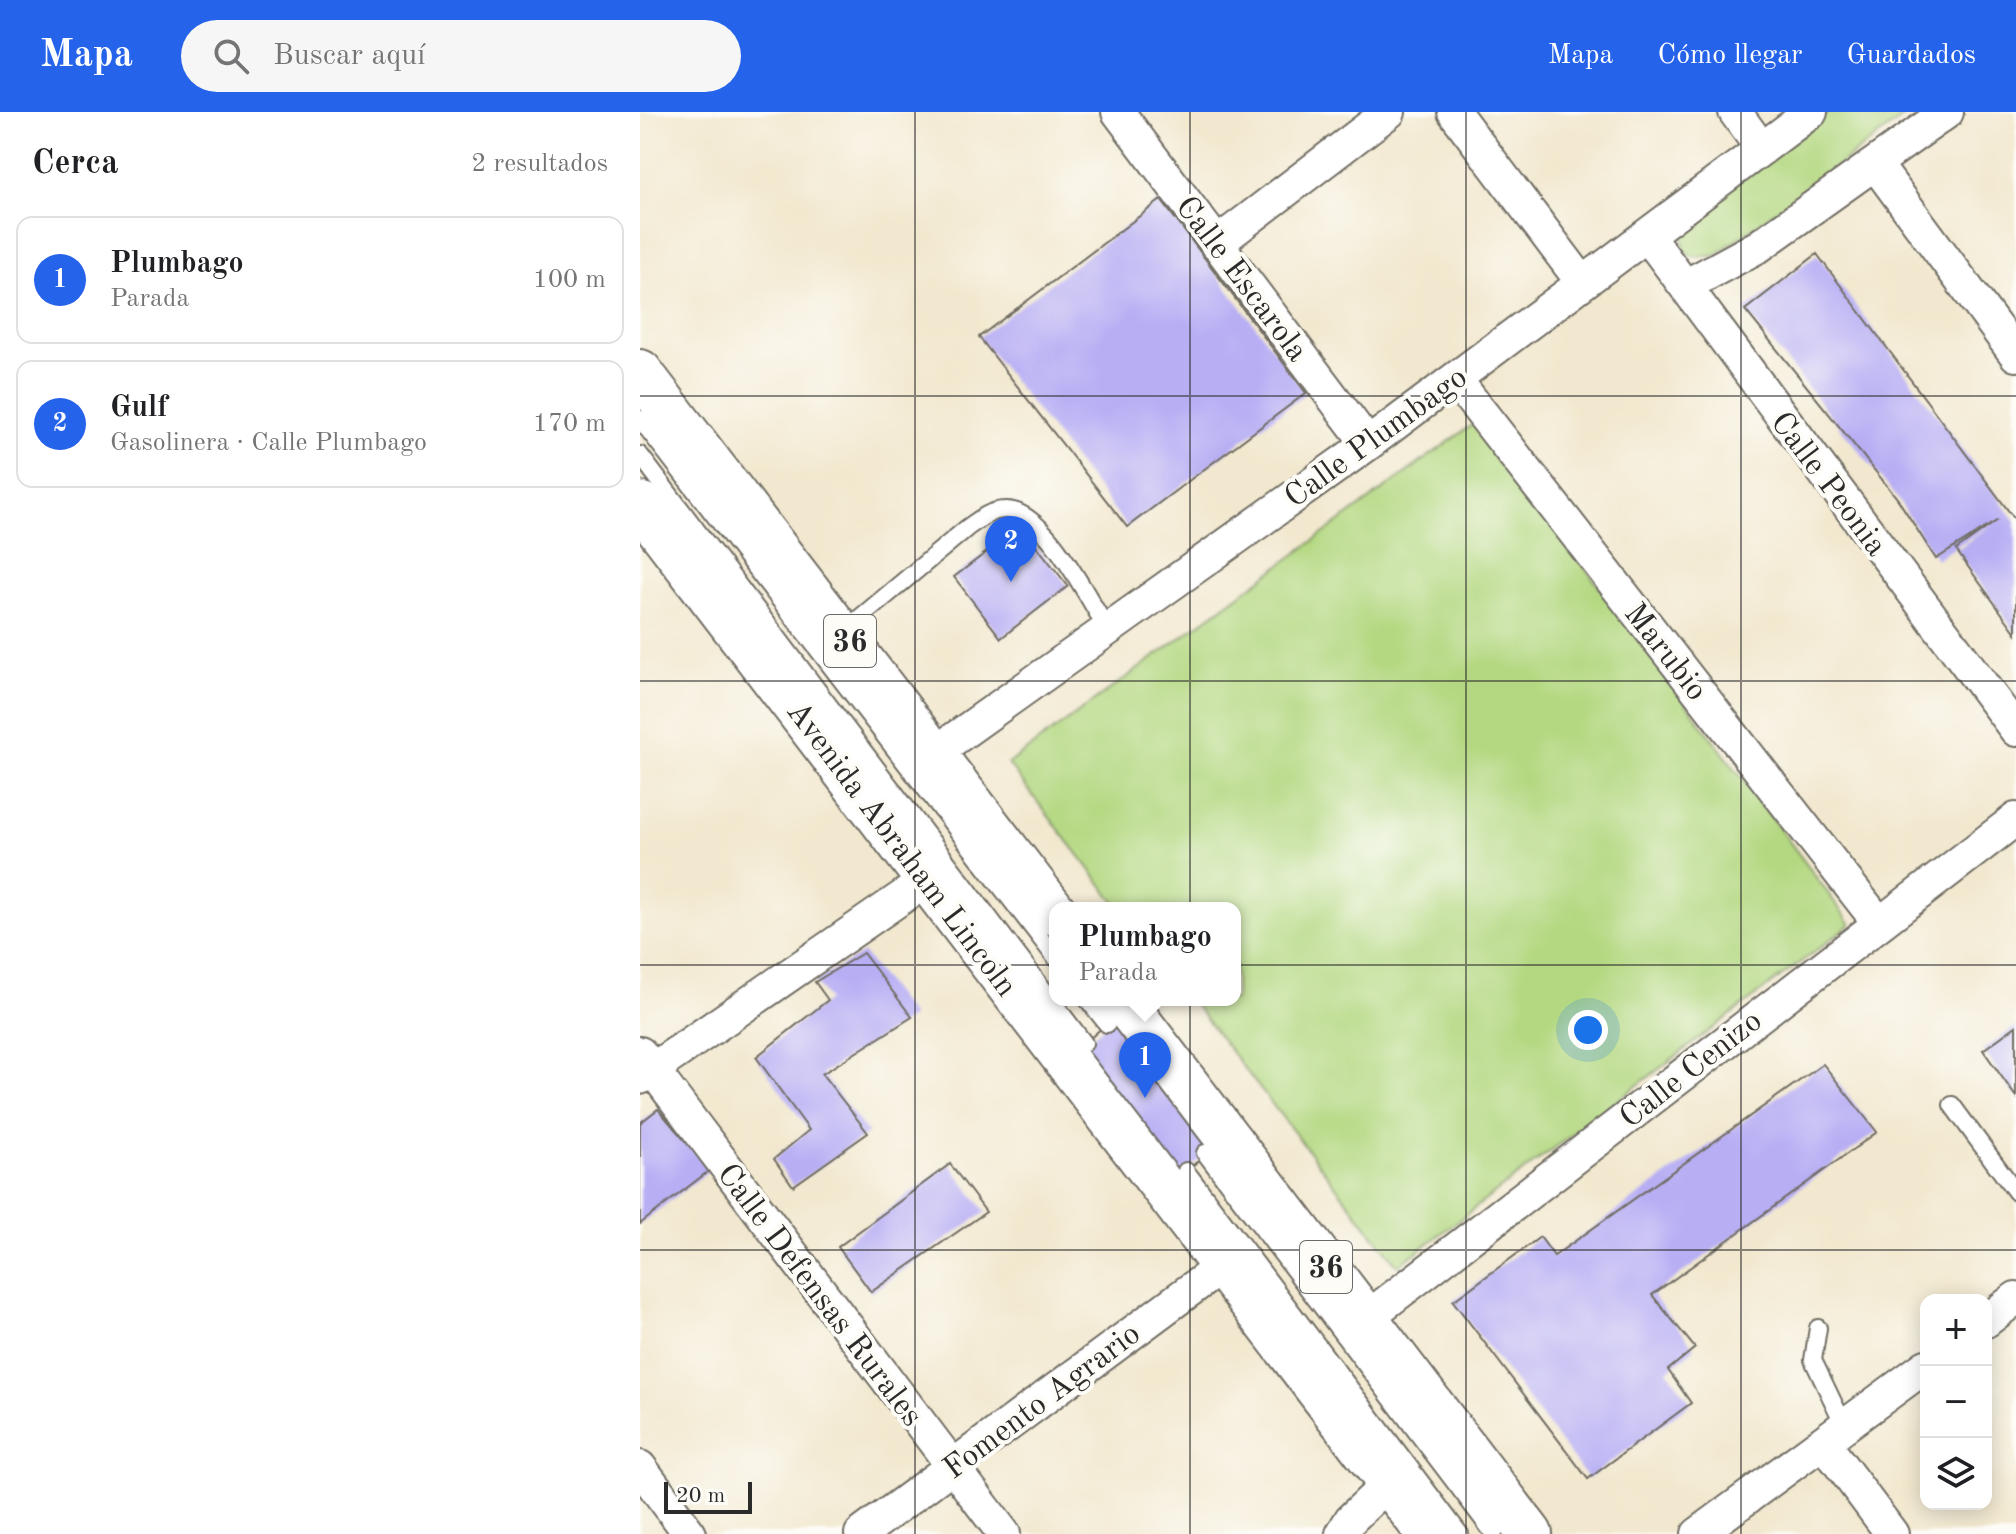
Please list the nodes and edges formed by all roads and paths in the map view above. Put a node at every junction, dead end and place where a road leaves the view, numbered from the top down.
1 (1118, 112) edge
2 (1389, 112) edge
3 (1454, 112) edge
4 (1735, 112) edge
5 (1811, 112) edge
6 (1947, 112) edge
7 (1762, 149) junction
8 (1876, 165) junction
9 (1647, 235) junction
10 (1216, 244) junction
11 (1582, 282) junction
12 (1685, 286) junction
13 (2016, 355) edge
14 (640, 372) edge
15 (1455, 379) junction
16 (640, 419) edge
17 (1368, 444) junction
18 (640, 455) edge
19 (640, 504) edge
20 (1106, 627) junction
21 (843, 632) junction
22 (2016, 730) edge
23 (933, 754) junction
24 (2016, 819) edge
25 (927, 880) junction
26 (1049, 905) edge
27 (1879, 923) junction
28 (1049, 949) edge
29 (1049, 997) edge
30 (1056, 1006) edge
31 (1114, 1012) edge
32 (1084, 1043) dead end
33 (644, 1067) edge
34 (1952, 1105) dead end
35 (1205, 1153) dead end
36 (1186, 1171) dead end
37 (2016, 1192) edge
38 (1221, 1267) junction
39 (2016, 1298) edge
40 (1992, 1316) edge
41 (1365, 1319) junction
42 (1818, 1328) dead end
43 (1920, 1371) edge
44 (1835, 1435) junction
45 (640, 1467) edge
46 (952, 1467) junction
47 (1389, 1483) junction
48 (690, 1534) edge
49 (861, 1534) edge
50 (1004, 1534) edge
51 (1342, 1534) edge
52 (1429, 1534) edge
53 (1460, 1534) edge
54 (1494, 1534) edge
55 (1530, 1534) edge
56 (1698, 1534) edge
57 (1892, 1534) edge

1 - 10 street, Calle Escarola
2 - 10 street
3 - 11 street
4 - 7 street
5 - 7 street, Calle Plumbago
6 - 8 street
7 - 9 street, Calle Plumbago
8 - 12 street
8 - 13 street
9 - 11 street, Calle Plumbago
9 - 12 street, Calle Peonia
10 - 17 street, Calle Escarola
11 - 15 street, Calle Plumbago
12 - 22 street, Calle Peonia
14 - 21 main road, 36
15 - 17 street, Calle Plumbago
15 - 27 street, Marubio
16 - 28 lane
17 - 20 street, Calle Plumbago
18 - 29 lane
19 - 25 main road, Avenida Abraham Lincoln / 36
20 - 21 lane
20 - 23 street, Calle Plumbago
21 - 23 main road, 36
23 - 26 main road, 36
24 - 27 street, Calle Cenizo
25 - 33 street
25 - 38 main road, Avenida Abraham Lincoln / 36
27 - 41 street, Calle Cenizo
30 - 32 lane
31 - 41 main road, 36
33 - 46 street, Calle Defensas Rurales
34 - 37 lane
35 - 54 lane
36 - 53 lane
38 - 46 street, Fomento Agrario
38 - 47 main road, Avenida Abraham Lincoln / 36
39 - 40 street
41 - 55 main road, 36
42 - 44 lane
43 - 44 street
44 - 56 street
44 - 57 street
45 - 48 street
46 - 49 street, Fomento Agrario
46 - 50 street, Calle Defensas Rurales
47 - 51 street
47 - 52 main road, Avenida Abraham Lincoln / 36

